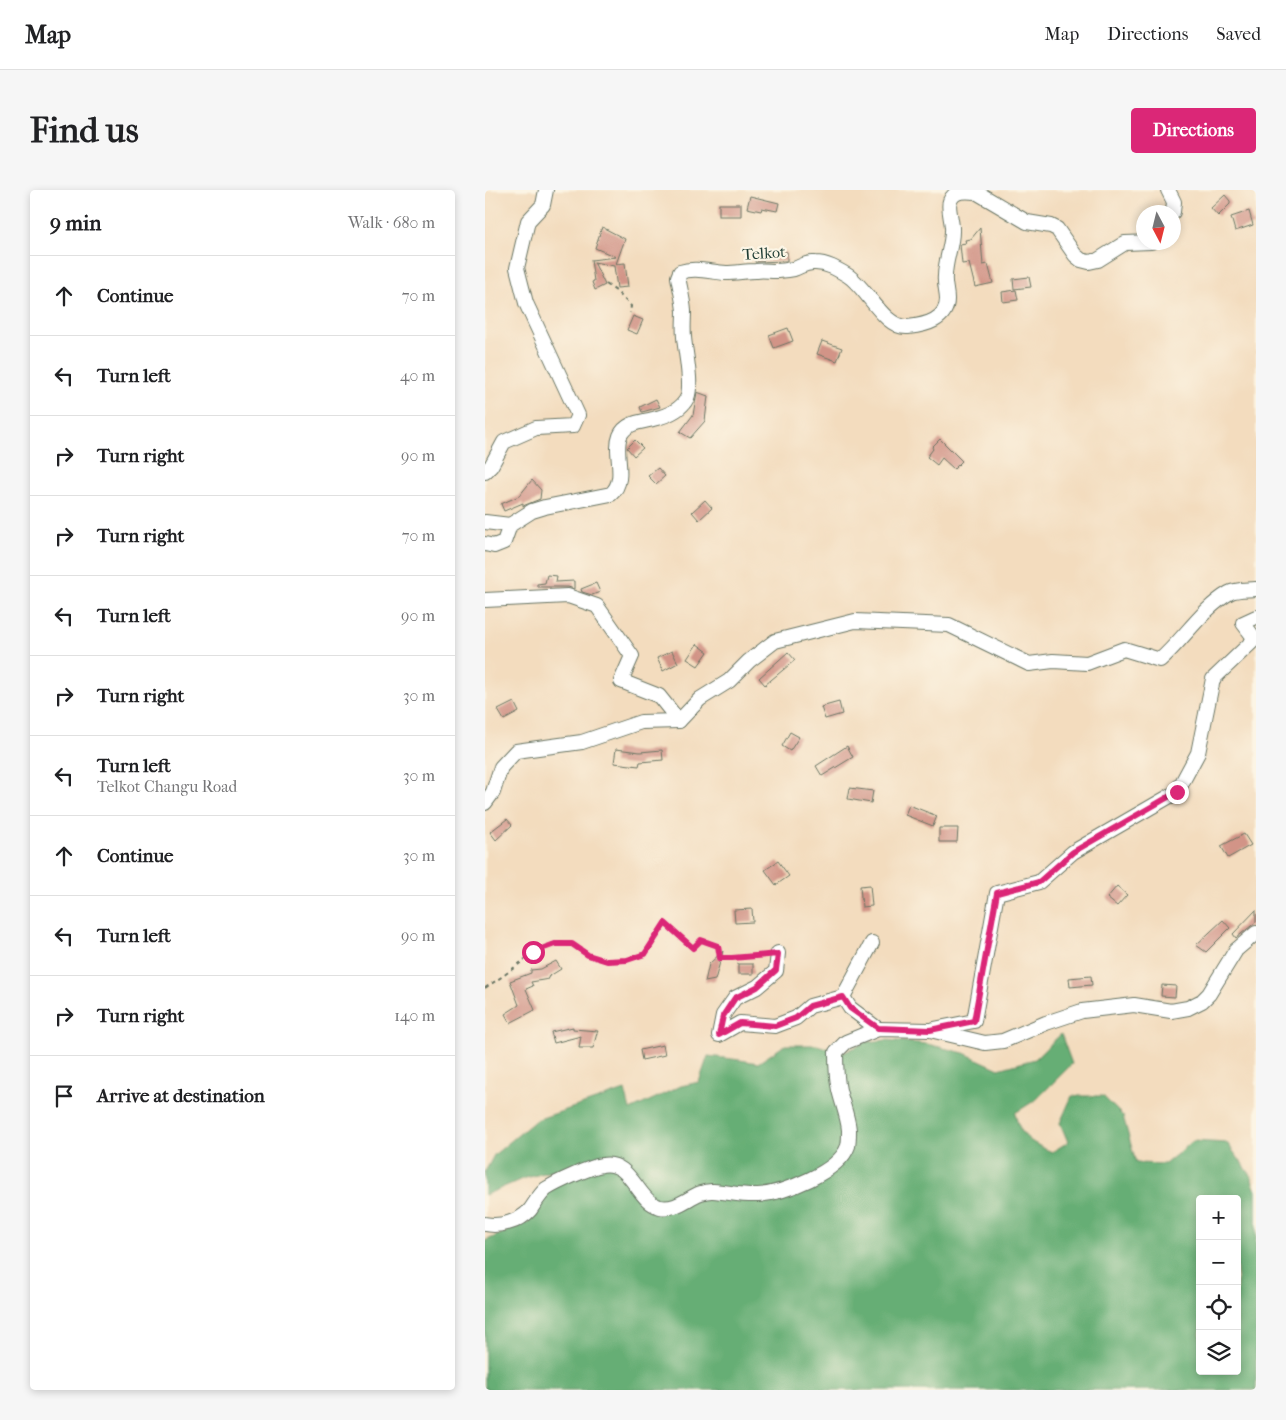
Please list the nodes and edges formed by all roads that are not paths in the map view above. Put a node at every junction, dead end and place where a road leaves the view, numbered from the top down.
1 (546, 190) edge
2 (1167, 190) edge
3 (1173, 205) edge
4 (1136, 243) edge
5 (485, 472) edge
6 (485, 522) edge
7 (510, 525) junction
8 (485, 544) edge
9 (1256, 589) edge
10 (485, 600) edge
11 (1256, 617) edge
12 (679, 721) junction
13 (485, 803) edge
14 (1256, 933) edge
15 (872, 943) dead end
16 (778, 954) road end
17 (843, 997) junction
18 (878, 1028) junction
19 (930, 1030) junction
20 (485, 1224) edge

1 - 5 street
2 - 3 street
4 - 7 street, Telkot
6 - 7 street
7 - 8 street, Telkot
9 - 12 street
10 - 12 street
11 - 19 street
12 - 13 street
14 - 19 street
15 - 17 street
16 - 17 street
17 - 18 street
18 - 19 street
18 - 20 street

